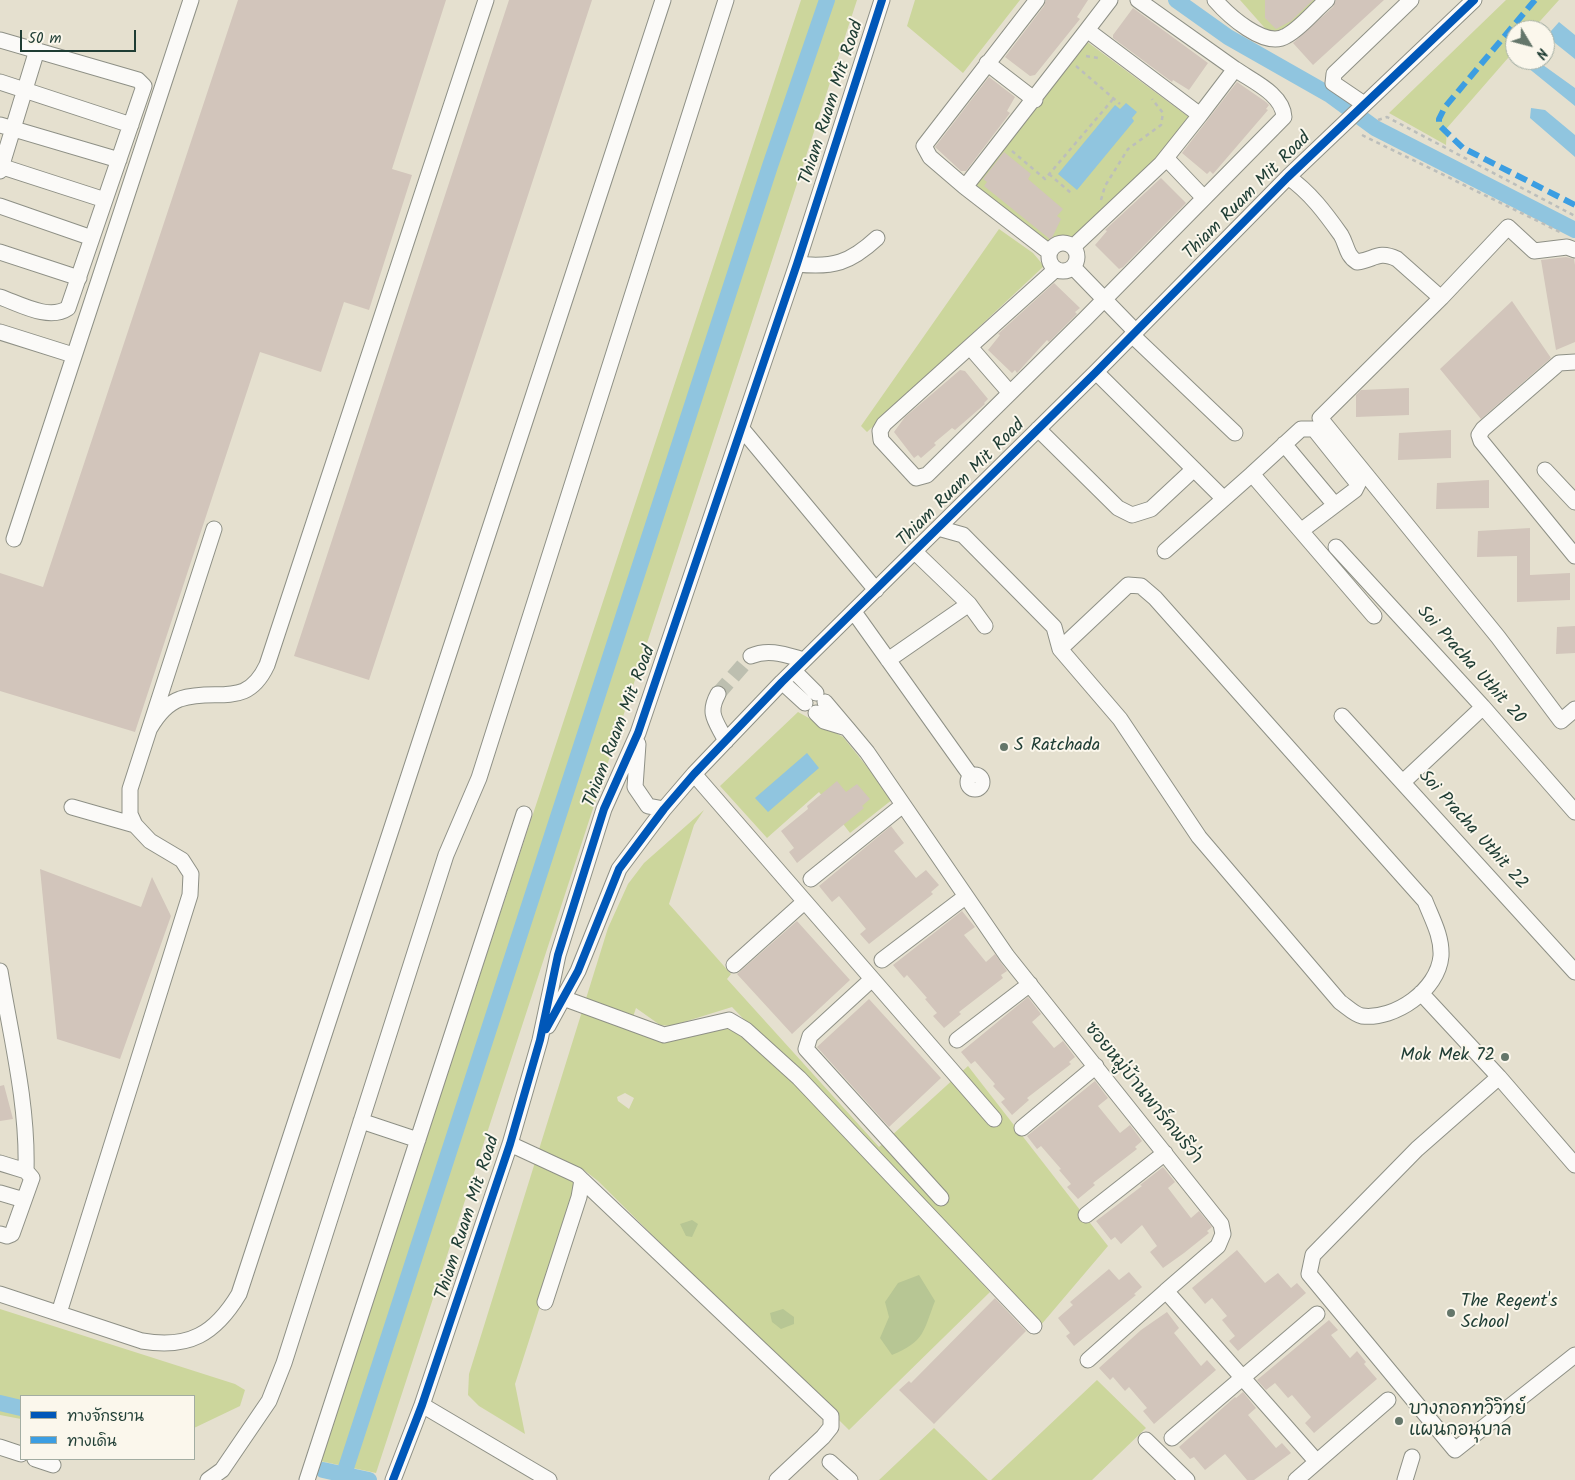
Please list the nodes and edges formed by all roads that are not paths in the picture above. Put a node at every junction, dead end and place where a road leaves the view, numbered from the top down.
1 (191, 0) edge
2 (486, 0) edge
3 (664, 0) edge
4 (726, 0) edge
5 (882, 0) edge
6 (1037, 0) edge
7 (1110, 0) edge
8 (1138, 0) edge
9 (1215, 0) edge
10 (1327, 0) edge
11 (1411, 0) edge
12 (1474, 0) edge
13 (1087, 30) junction
14 (0, 40) edge
15 (37, 50) junction
16 (987, 63) junction
17 (1235, 69) junction
18 (0, 82) edge
19 (25, 89) junction
20 (1035, 100) junction
21 (1362, 106) junction
22 (1200, 115) junction
23 (131, 125) junction
24 (6, 127) edge
25 (1166, 158) junction
26 (118, 160) junction
27 (0, 168) edge
28 (1288, 178) junction
29 (965, 187) junction
30 (1204, 198) junction
31 (105, 200) junction
32 (0, 206) edge
33 (92, 238) junction
34 (877, 238) dead end
35 (1073, 247) junction
36 (1575, 250) edge
37 (0, 252) edge
38 (1049, 252) junction
39 (797, 264) junction
40 (1073, 267) junction
41 (1056, 269) junction
42 (79, 278) junction
43 (0, 298) edge
44 (1441, 298) junction
45 (1104, 300) junction
46 (0, 332) edge
47 (1134, 333) junction
48 (970, 347) junction
49 (73, 356) junction
50 (1575, 362) edge
51 (1096, 372) junction
52 (1010, 393) junction
53 (742, 429) junction
54 (1038, 429) junction
55 (1235, 433) dead end
56 (1284, 444) junction
57 (1194, 469) junction
58 (1545, 470) dead end
59 (1252, 474) junction
60 (1223, 498) junction
61 (1575, 502) edge
62 (1335, 505) junction
63 (938, 528) junction
64 (214, 529) dead end
65 (1302, 530) junction
66 (14, 539) dead end
67 (1336, 547) dead end
68 (1165, 551) dead end
69 (915, 552) junction
70 (1575, 556) edge
71 (876, 590) junction
72 (969, 604) junction
73 (854, 612) junction
74 (1374, 616) dead end
75 (985, 626) dead end
76 (1060, 649) junction
77 (751, 656) tunnel mouth
78 (888, 660) junction
79 (799, 665) junction
80 (782, 682) junction
81 (718, 694) tunnel mouth
82 (815, 703) junction
83 (1483, 707) junction
84 (1575, 708) edge
85 (1342, 716) dead end
86 (150, 728) junction
87 (638, 733) junction
88 (726, 740) junction
89 (694, 774) junction
90 (971, 776) dead end
91 (1403, 782) junction
92 (903, 805) junction
93 (72, 807) dead end
94 (664, 809) junction
95 (1575, 812) edge
96 (524, 814) dead end
97 (135, 825) junction
98 (811, 879) dead end
99 (965, 897) junction
100 (804, 903) junction
101 (882, 960) dead end
102 (734, 965) dead end
103 (0, 971) edge
104 (1575, 972) edge
105 (871, 980) junction
106 (1030, 984) junction
107 (1421, 993) junction
108 (563, 998) junction
109 (540, 1040) junction
110 (956, 1040) dead end
111 (1096, 1066) junction
112 (1499, 1077) junction
113 (994, 1119) dead end
114 (361, 1121) junction
115 (1022, 1128) dead end
116 (418, 1140) junction
117 (510, 1144) junction
118 (1165, 1153) junction
119 (0, 1163) edge
120 (1575, 1165) edge
121 (26, 1171) junction
122 (582, 1180) junction
123 (0, 1192) edge
124 (941, 1198) dead end
125 (24, 1200) junction
126 (1086, 1215) dead end
127 (0, 1234) edge
128 (1166, 1291) junction
129 (0, 1294) edge
130 (545, 1302) dead end
131 (59, 1313) junction
132 (1317, 1314) dead end
133 (1034, 1326) dead end
134 (1575, 1355) edge
135 (1088, 1360) dead end
136 (1241, 1379) junction
137 (1388, 1400) dead end
138 (422, 1405) junction
139 (1172, 1438) dead end
140 (1146, 1440) dead end
141 (0, 1447) edge
142 (20, 1454) edge
143 (1412, 1457) dead end
144 (38, 1460) edge
145 (830, 1462) dead end
146 (1317, 1462) junction
147 (53, 1465) dead end
148 (208, 1480) edge
149 (307, 1480) edge
150 (394, 1480) edge
151 (549, 1480) edge
152 (777, 1480) edge
153 (850, 1480) edge
154 (1188, 1480) edge
155 (1296, 1480) edge
156 (1405, 1480) edge

1 - 49 street
2 - 86 street
3 - 131 street
4 - 114 street
5 - 39 street, Thiam Ruam Mit Road
6 - 16 street
7 - 13 street
8 - 17 street
9 - 10 street
11 - 21 street
12 - 21 street, Thiam Ruam Mit Road
13 - 20 street
13 - 22 street
14 - 15 street
15 - 19 street
15 - 23 street
16 - 20 street
16 - 29 street
17 - 22 street
17 - 30 street
18 - 19 street
19 - 23 street
19 - 24 street
20 - 29 street
21 - 28 street, Thiam Ruam Mit Road
22 - 25 street
23 - 26 street
24 - 26 street
24 - 27 street
25 - 30 street
25 - 35 street
26 - 31 street
27 - 31 street
28 - 44 street
28 - 47 street, Thiam Ruam Mit Road
29 - 38 street
30 - 45 street
31 - 33 street
32 - 33 street
33 - 42 street
34 - 39 street
35 - 38 street
35 - 40 street
36 - 44 street
37 - 42 street
38 - 41 street
39 - 53 street, Thiam Ruam Mit Road
40 - 41 street
40 - 45 street
41 - 48 street
42 - 43 street
44 - 84 street
45 - 47 street
45 - 52 street
46 - 49 street
47 - 51 street, Thiam Ruam Mit Road
47 - 55 street
48 - 52 street
48 - 52 street
49 - 66 street
50 - 70 street
51 - 54 street, Thiam Ruam Mit Road
51 - 57 street
53 - 71 street
53 - 87 street, Thiam Ruam Mit Road
54 - 57 street
54 - 63 street, Thiam Ruam Mit Road
56 - 59 street
56 - 62 street
56 - 62 street
57 - 60 street
58 - 61 street
59 - 60 street
59 - 65 street
60 - 68 street
62 - 65 street
63 - 69 street, Thiam Ruam Mit Road
63 - 76 street
64 - 86 street
65 - 74 street
67 - 83 street, Soi Pracha Uthit 20
69 - 71 street, Thiam Ruam Mit Road
69 - 72 street
71 - 73 street, Thiam Ruam Mit Road
72 - 75 street
72 - 78 street
73 - 78 street
73 - 79 street, Thiam Ruam Mit Road
76 - 107 street
76 - 107 street
77 - 79 street
78 - 90 street
79 - 80 street, Thiam Ruam Mit Road
79 - 82 street, ซอยหมู่บ้านพาร์คพรีว่า
80 - 82 street, ซอยหมู่บ้านพาร์คพรีว่า
80 - 88 street, Thiam Ruam Mit Road
81 - 88 street
82 - 92 street, ซอยหมู่บ้านพาร์คพรีว่า
83 - 91 street
83 - 95 street, Soi Pracha Uthit 20
85 - 91 street, Soi Pracha Uthit 22
86 - 97 street
87 - 94 street
87 - 109 street, Thiam Ruam Mit Road
88 - 89 street, Thiam Ruam Mit Road
89 - 94 street, Thiam Ruam Mit Road
89 - 100 street
91 - 104 street, Soi Pracha Uthit 22
92 - 98 street
92 - 99 street, ซอยหมู่บ้านพาร์คพรีว่า
93 - 97 street
94 - 108 street, Thiam Ruam Mit Road
96 - 116 street
97 - 131 street
99 - 101 street
99 - 106 street, ซอยหมู่บ้านพาร์คพรีว่า
100 - 102 street
100 - 105 street
103 - 121 street
105 - 113 street
105 - 124 street
106 - 110 street
106 - 111 street, ซอยหมู่บ้านพาร์คพรีว่า
107 - 112 street
108 - 109 street, Thiam Ruam Mit Road
108 - 133 street
109 - 117 street, Thiam Ruam Mit Road
111 - 115 street
111 - 118 street, ซอยหมู่บ้านพาร์คพรีว่า
112 - 120 street
112 - 134 street
114 - 116 street
114 - 148 street
116 - 149 street
117 - 122 street
117 - 138 street, Thiam Ruam Mit Road
118 - 126 street
118 - 128 street, ซอยหมู่บ้านพาร์คพรีว่า
119 - 121 street
121 - 125 street
122 - 130 street
122 - 152 street
123 - 125 street
125 - 127 street
128 - 135 street, ซอยหมู่บ้านพาร์คพรีว่า
128 - 136 street
129 - 131 street
132 - 136 street
136 - 139 street
136 - 146 street
137 - 146 street
138 - 150 street, Thiam Ruam Mit Road
138 - 151 street
140 - 154 street
141 - 142 street
143 - 156 street
144 - 147 street
145 - 153 street
146 - 155 street

